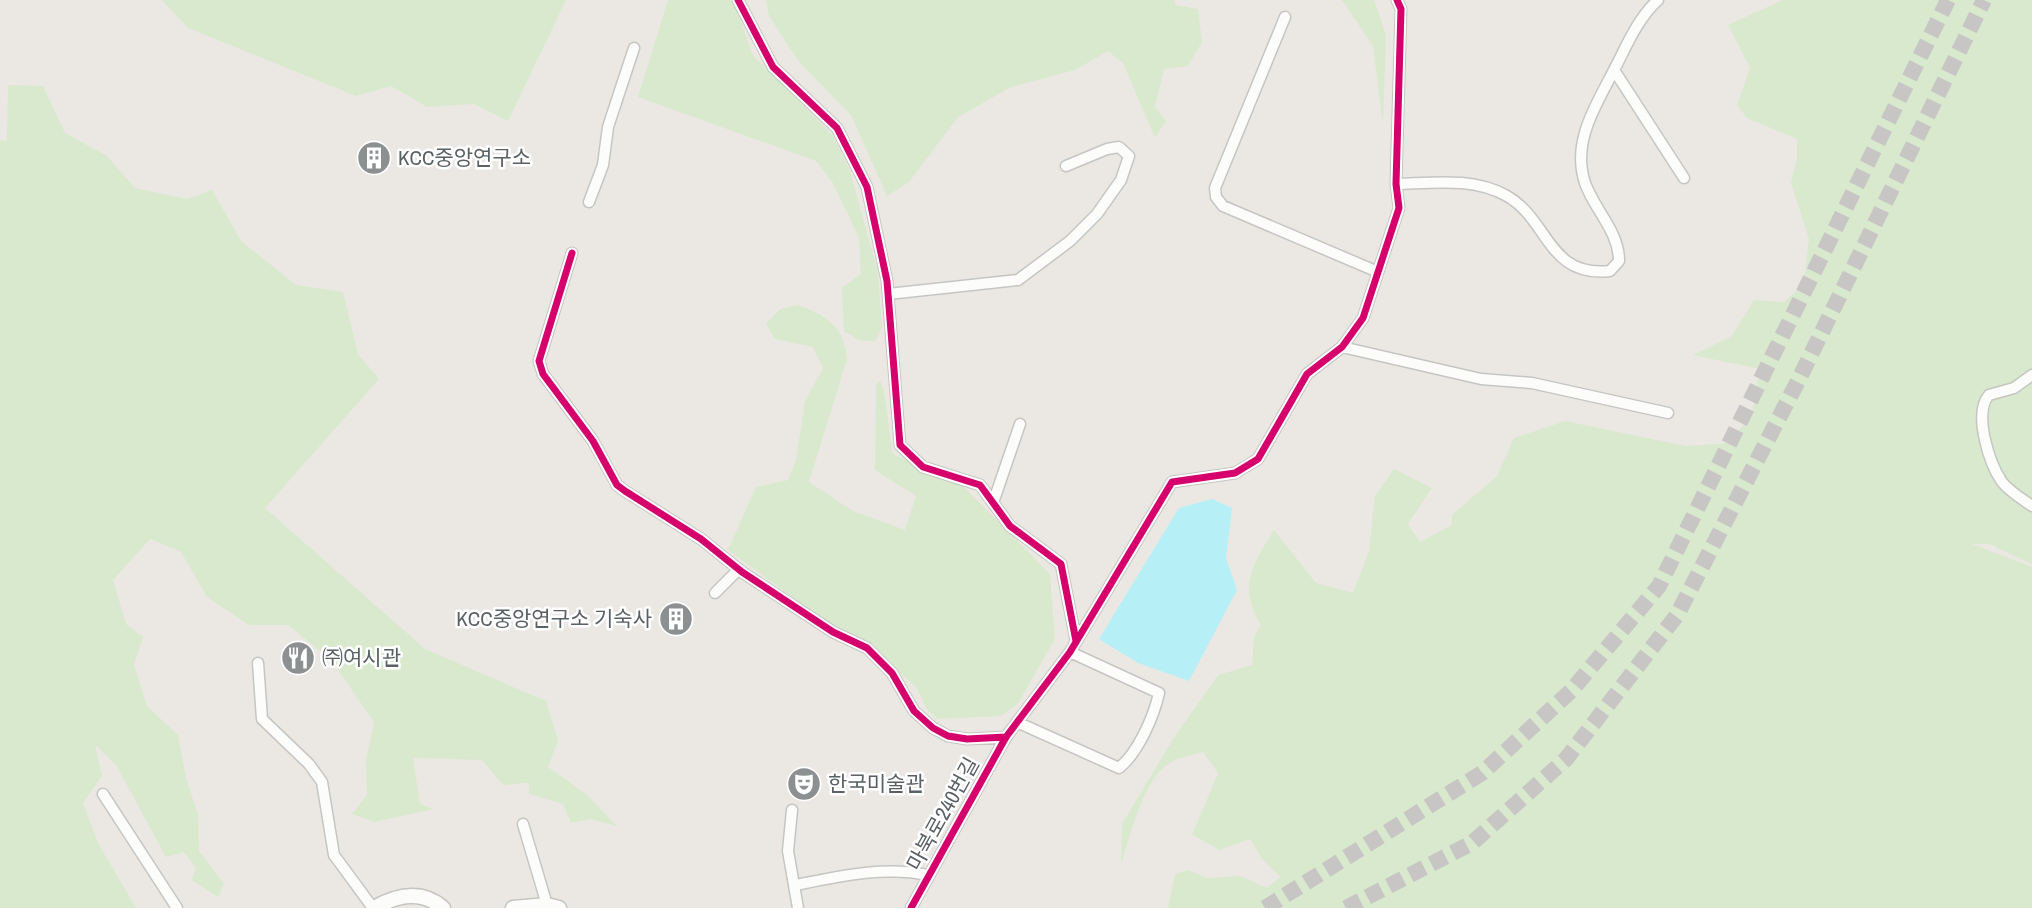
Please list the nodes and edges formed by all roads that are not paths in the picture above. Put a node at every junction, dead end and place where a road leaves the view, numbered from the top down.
1 (738, 0) edge
2 (1397, 0) edge
3 (1658, 0) edge
4 (1285, 17) dead end
5 (634, 47) dead end
6 (1615, 70) junction
7 (1066, 166) dead end
8 (1684, 178) dead end
9 (1395, 184) junction
10 (589, 202) dead end
11 (572, 253) dead end
12 (1378, 272) junction
13 (888, 294) junction
14 (1342, 347) junction
15 (2032, 375) edge
16 (1668, 412) dead end
17 (1020, 424) dead end
18 (993, 503) junction
19 (2032, 506) edge
20 (739, 569) junction
21 (715, 593) dead end
22 (1076, 641) junction
23 (1070, 652) junction
24 (258, 663) dead end
25 (1019, 723) junction
26 (1006, 737) junction
27 (103, 794) dead end
28 (792, 810) dead end
29 (523, 824) dead end
30 (928, 875) junction
31 (796, 885) junction
32 (553, 907) edge
33 (177, 908) edge
34 (374, 908) edge
35 (443, 908) edge
36 (513, 908) edge
37 (798, 908) edge
38 (911, 908) edge

1 - 13 street
2 - 9 street
3 - 6 street
4 - 12 street
5 - 10 street
6 - 8 street
6 - 9 street
7 - 13 street
9 - 12 street
11 - 20 street
12 - 14 street
13 - 18 street
14 - 16 street
14 - 22 street, 마북로240번길
15 - 19 street
17 - 18 street
18 - 22 street
20 - 21 street
20 - 26 street
22 - 23 street, 마북로240번길
23 - 25 street, 마북로240번길
23 - 25 street
24 - 34 street
25 - 26 street, 마북로240번길
26 - 30 street, 마북로240번길
27 - 33 street
28 - 31 street
29 - 32 street
30 - 31 street
30 - 38 street, 마북로240번길
31 - 37 street
32 - 36 street
34 - 35 street

